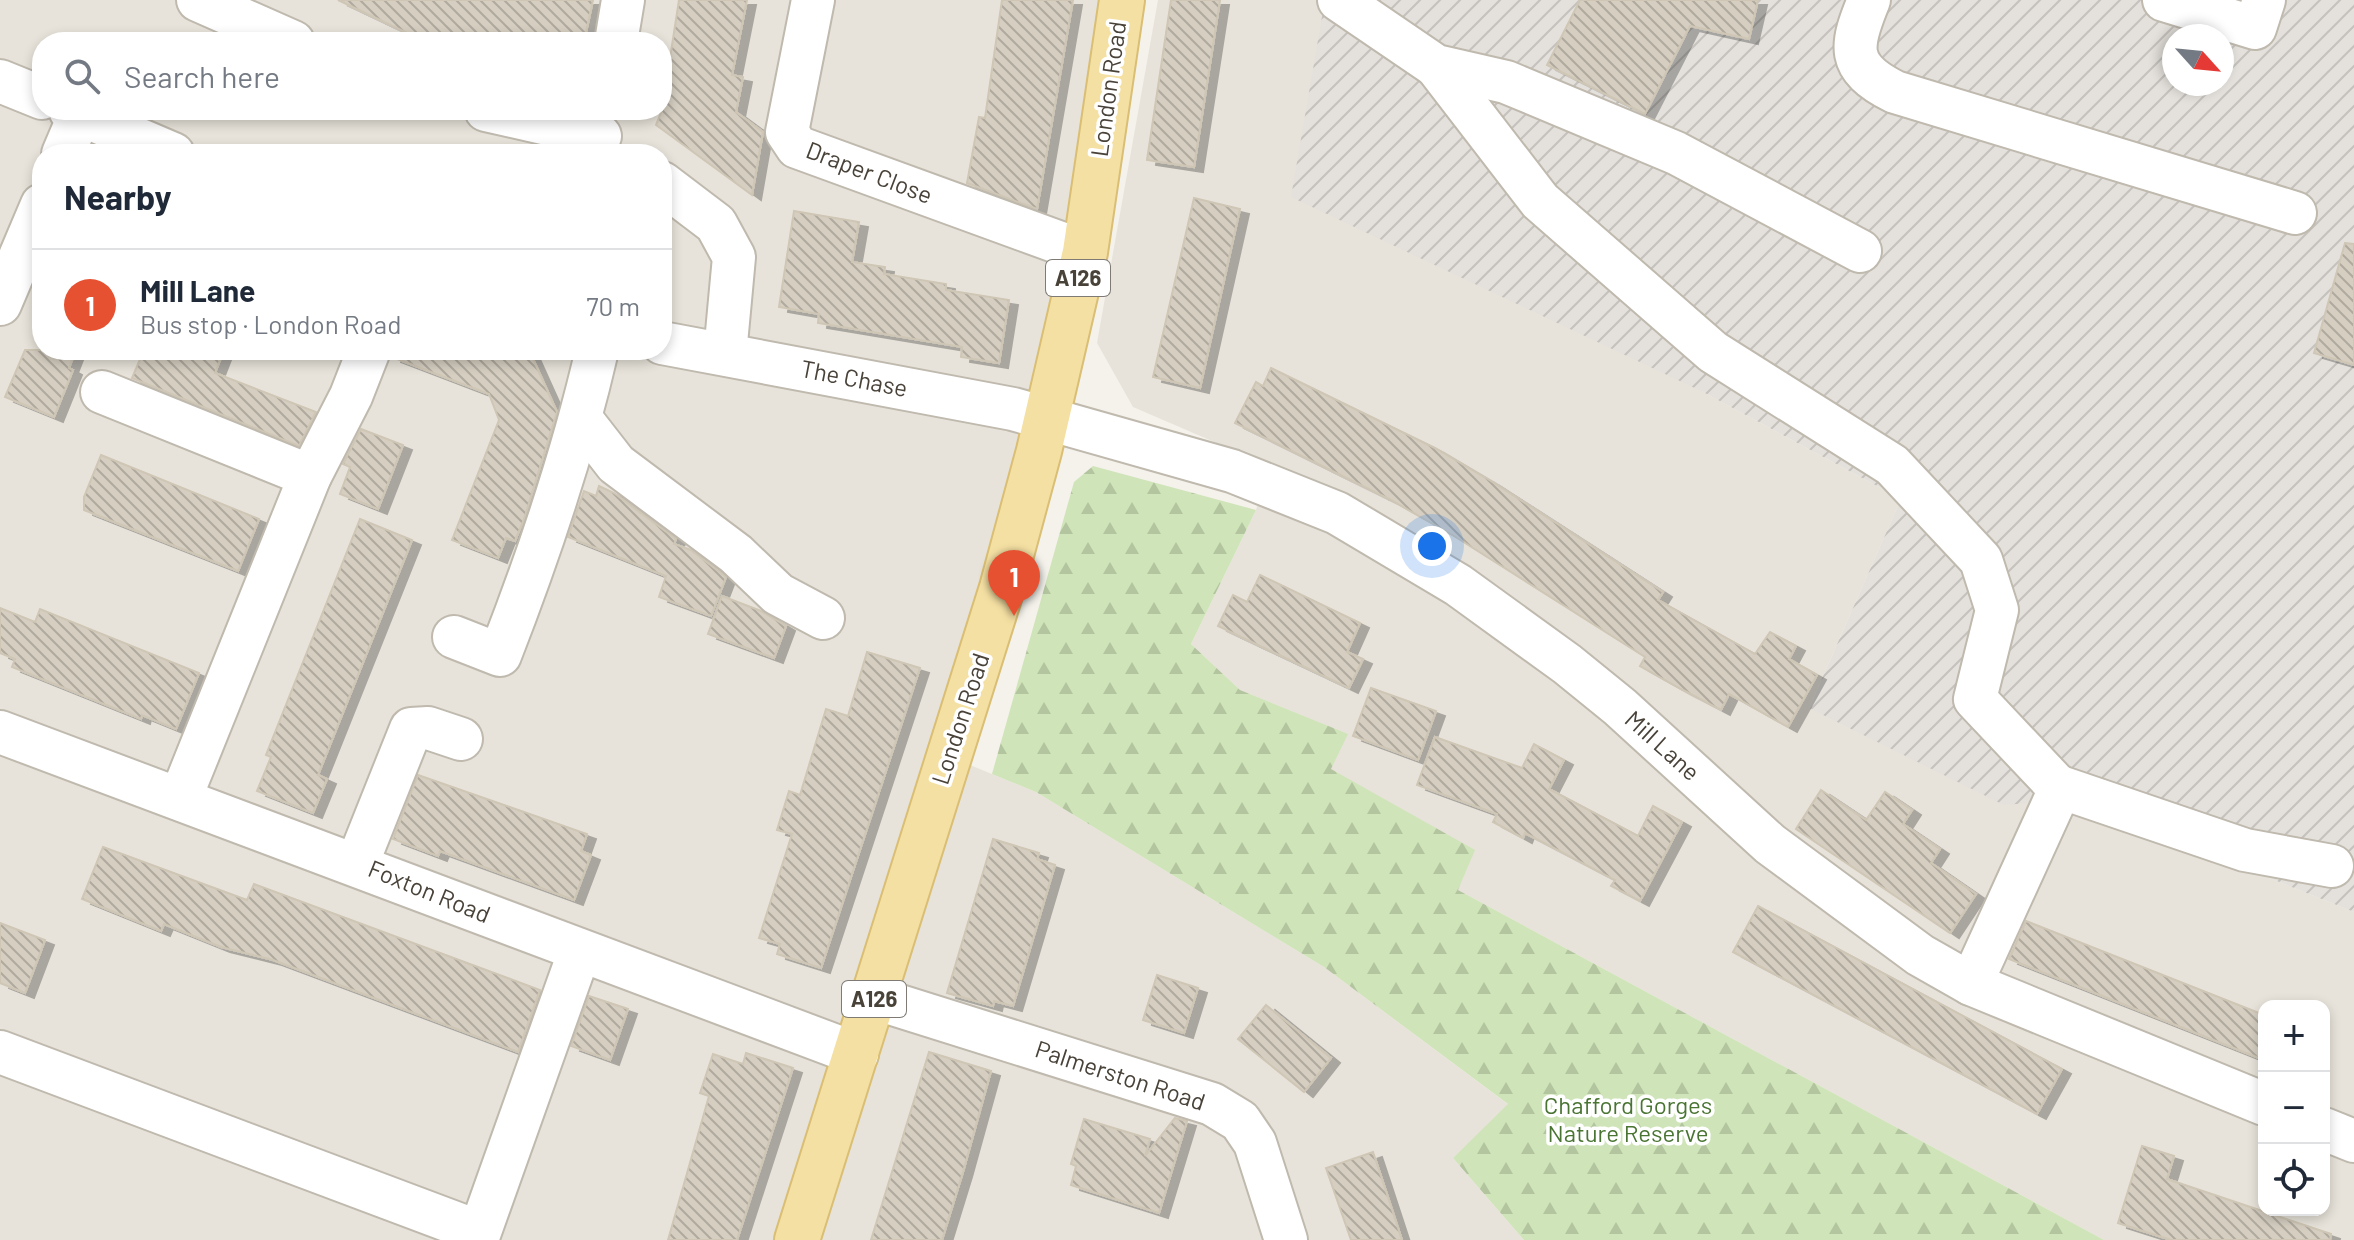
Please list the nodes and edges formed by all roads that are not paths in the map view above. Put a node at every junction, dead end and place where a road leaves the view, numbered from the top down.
1 (198, 0) edge
2 (623, 0) edge
3 (813, 0) edge
4 (1122, 0) edge
5 (1339, 0) edge
6 (1869, 0) edge
7 (2164, 0) edge
8 (2264, 0) edge
9 (270, 32) edge
10 (618, 32) edge
11 (1436, 66) junction
12 (0, 81) edge
13 (32, 94) edge
14 (73, 120) edge
15 (94, 120) edge
16 (539, 120) edge
17 (609, 133) edge
18 (66, 144) edge
19 (150, 144) edge
20 (672, 191) edge
21 (2295, 213) dead end
22 (32, 229) edge
23 (1860, 251) dead end
24 (1085, 252) junction
25 (0, 304) edge
26 (672, 345) edge
27 (725, 354) junction
28 (365, 360) edge
29 (595, 360) edge
30 (102, 392) dead end
31 (1046, 417) junction
32 (581, 419) junction
33 (310, 476) junction
34 (823, 618) dead end
35 (454, 637) dead end
36 (0, 732) edge
37 (461, 739) dead end
38 (2057, 786) junction
39 (180, 799) junction
40 (357, 864) junction
41 (2332, 866) dead end
42 (579, 953) junction
43 (1971, 984) junction
44 (874, 998) junction
45 (0, 1052) edge
46 (857, 1054) junction
47 (2258, 1102) edge
48 (2330, 1131) edge
49 (2354, 1141) edge
50 (478, 1236) edge
51 (797, 1240) edge
52 (1286, 1240) edge

1 - 9 street
2 - 10 street
3 - 24 street, Draper Close
4 - 24 main road, London Road / A126
5 - 11 street
6 - 21 street
7 - 8 street
11 - 23 street
11 - 38 street
12 - 13 street
14 - 18 street
15 - 19 street
16 - 17 street
20 - 27 street
22 - 25 street
24 - 31 main road, London Road / A126
26 - 27 street, The Chase
27 - 31 street, The Chase
28 - 33 street
29 - 32 street
30 - 33 street
31 - 43 street, Mill Lane
31 - 44 main road, London Road / A126
32 - 34 street
32 - 35 street
33 - 39 street
36 - 39 street, Foxton Road
37 - 40 street
38 - 41 street
38 - 43 street
39 - 40 street, Foxton Road
40 - 42 street, Foxton Road
42 - 46 street, Foxton Road
42 - 50 street
43 - 47 street, Mill Lane
44 - 46 main road, London Road / A126
44 - 52 street, Palmerston Road
45 - 50 street
46 - 51 main road, London Road / A126
48 - 49 street

